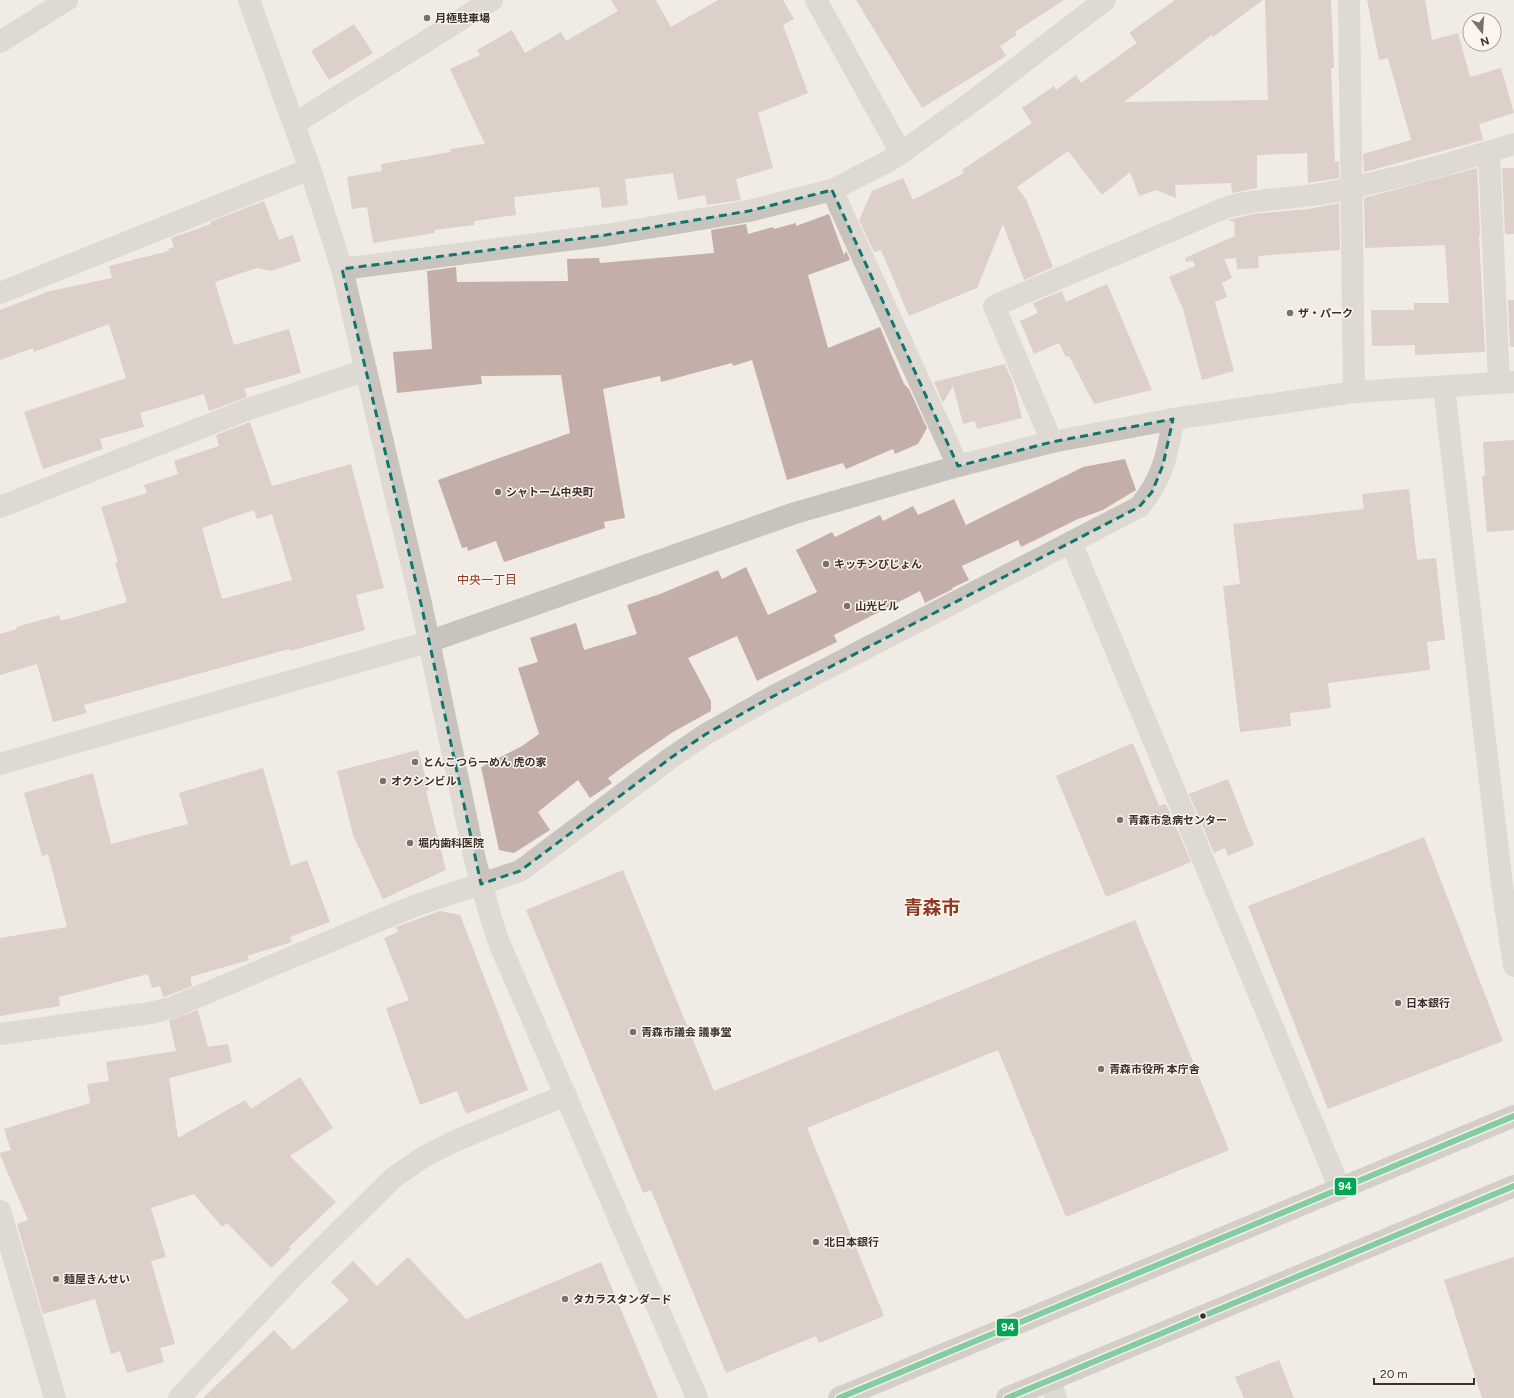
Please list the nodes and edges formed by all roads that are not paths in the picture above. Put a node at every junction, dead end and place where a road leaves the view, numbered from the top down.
1 (67, 0) edge
2 (249, 0) edge
3 (492, 0) edge
4 (816, 0) edge
5 (1106, 0) edge
6 (1349, 0) edge
7 (0, 42) edge
8 (294, 124) junction
9 (1514, 144) edge
10 (1489, 152) junction
11 (901, 153) junction
12 (310, 169) junction
13 (1351, 187) junction
14 (832, 190) junction
15 (342, 269) junction
16 (0, 293) edge
17 (366, 370) junction
18 (1506, 382) edge
19 (1444, 387) junction
20 (1354, 392) junction
21 (1173, 419) junction
22 (1052, 442) junction
23 (958, 466) junction
24 (0, 507) edge
25 (1070, 542) junction
26 (428, 642) junction
27 (0, 764) edge
28 (481, 884) junction
29 (1514, 966) edge
30 (0, 1034) edge
31 (566, 1095) junction
32 (1514, 1116) edge
33 (1514, 1186) edge
34 (1340, 1189) junction
35 (0, 1211) edge
36 (1053, 1389) edge
37 (55, 1398) edge
38 (179, 1398) edge
39 (697, 1398) edge
40 (839, 1398) edge
41 (1007, 1398) edge

1 - 7 street
2 - 8 street
3 - 8 street
4 - 11 street
5 - 11 street
6 - 13 street
8 - 12 street
9 - 10 street
10 - 13 street
10 - 18 street
11 - 14 street
12 - 15 street
12 - 16 street
13 - 20 street
13 - 22 street
14 - 15 street
14 - 23 street
15 - 17 street
17 - 24 street
17 - 26 street
18 - 19 street
19 - 20 street
19 - 29 street
20 - 21 street
21 - 22 street
21 - 25 street
22 - 23 street
23 - 26 street
25 - 28 street
25 - 34 street
26 - 27 street
26 - 28 street
28 - 30 street
28 - 31 street
31 - 38 street
31 - 39 street
32 - 34 highway
33 - 36 highway
34 - 40 highway
35 - 37 street
36 - 41 highway

